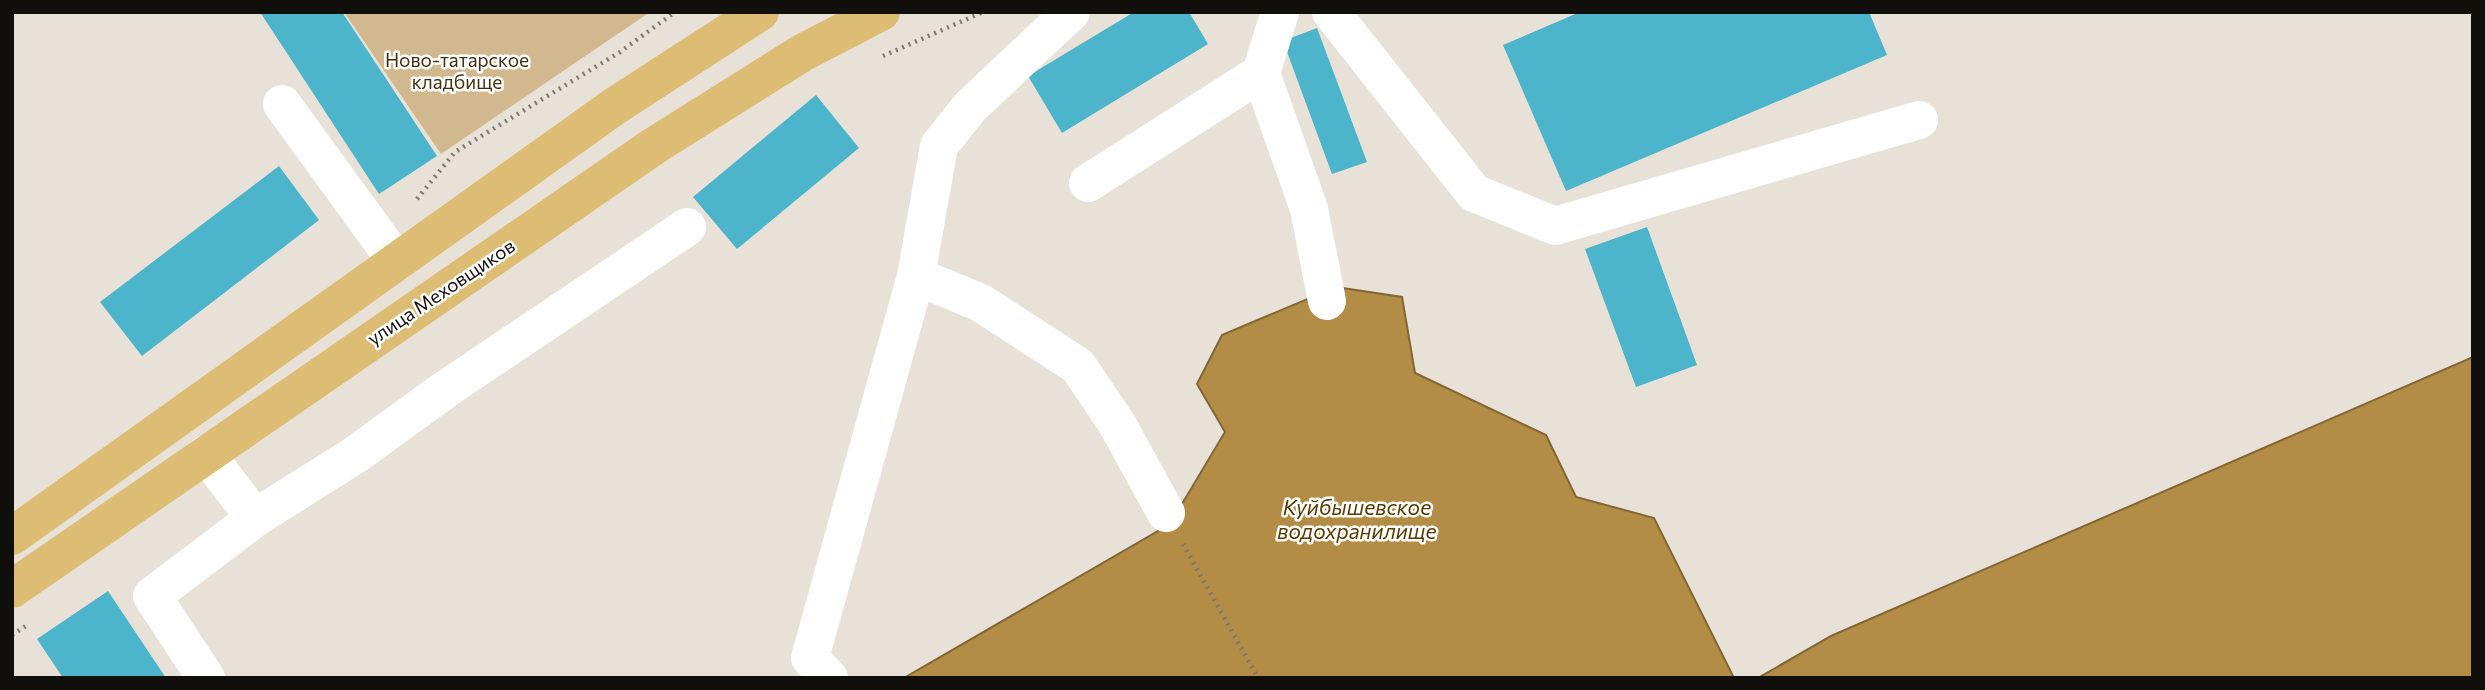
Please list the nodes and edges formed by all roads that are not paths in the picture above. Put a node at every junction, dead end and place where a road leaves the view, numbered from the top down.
1 (760, 12) edge
2 (881, 12) edge
3 (1071, 12) edge
4 (1280, 12) edge
5 (1340, 15) edge
6 (1261, 73) junction
7 (282, 104) dead end
8 (1919, 120) dead end
9 (1088, 183) dead end
10 (687, 226) dead end
11 (397, 262) junction
12 (916, 276) junction
13 (1327, 301) dead end
14 (206, 453) junction
15 (1166, 513) road end
16 (255, 518) junction
17 (12, 536) edge
18 (12, 589) edge
19 (206, 678) edge
20 (829, 678) edge

1 - 11 main road
2 - 14 main road, улица Меховщиков
3 - 12 lane
4 - 6 lane
5 - 8 lane
6 - 9 lane
6 - 13 lane
7 - 11 lane
10 - 16 lane
11 - 17 main road
12 - 15 lane
12 - 20 lane
14 - 16 lane
14 - 18 main road, улица Меховщиков
16 - 19 lane

